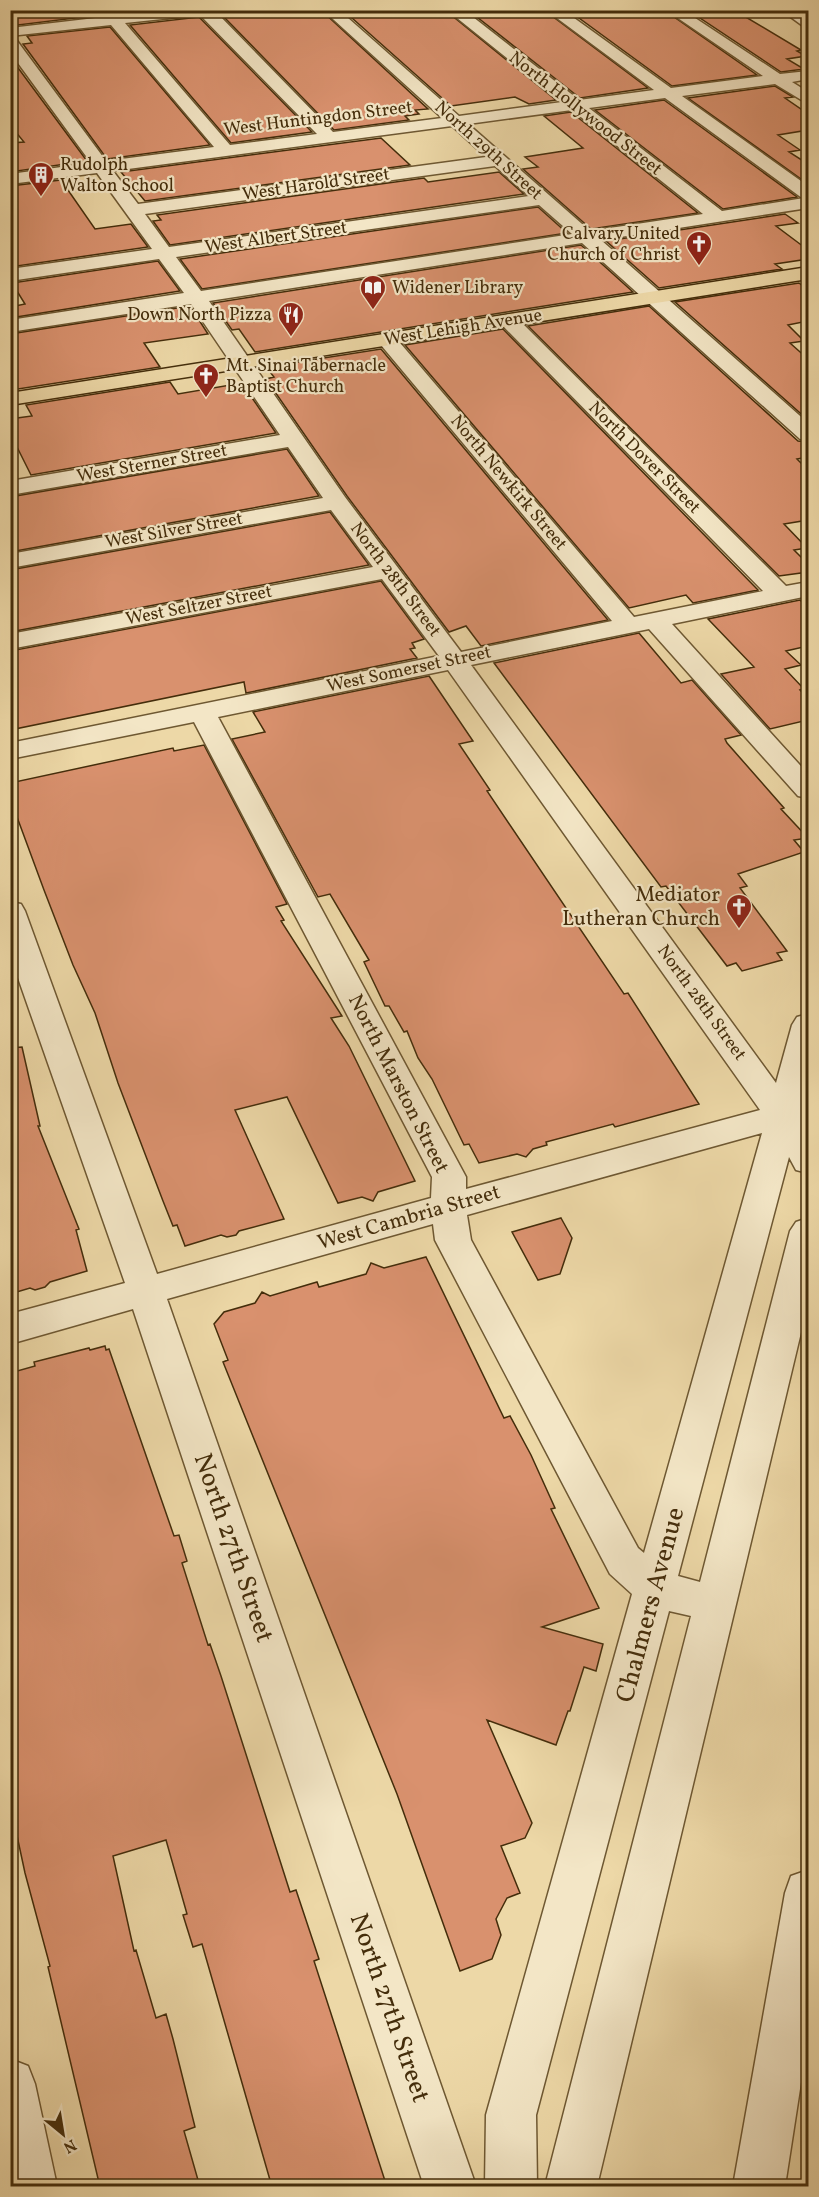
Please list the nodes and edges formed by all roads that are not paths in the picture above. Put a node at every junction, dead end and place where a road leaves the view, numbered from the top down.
1 (330, 10) edge
2 (454, 10) edge
3 (553, 10) edge
4 (673, 10) edge
5 (788, 10) edge
6 (205, 11) edge
7 (110, 16) edge
8 (808, 23) edge
9 (10, 32) edge
10 (10, 41) edge
11 (808, 75) edge
12 (778, 79) junction
13 (669, 93) junction
14 (808, 99) edge
15 (574, 106) junction
16 (455, 121) junction
17 (330, 138) junction
18 (226, 151) junction
19 (498, 160) junction
20 (101, 167) junction
21 (10, 179) edge
22 (808, 194) edge
23 (542, 199) junction
24 (808, 203) edge
25 (133, 210) junction
26 (717, 216) junction
27 (586, 238) junction
28 (163, 254) junction
29 (10, 275) edge
30 (806, 276) edge
31 (197, 298) junction
32 (653, 298) junction
33 (509, 321) junction
34 (10, 326) edge
35 (388, 340) junction
36 (240, 364) junction
37 (10, 399) edge
38 (808, 434) edge
39 (294, 440) junction
40 (10, 488) edge
41 (337, 502) junction
42 (10, 561) edge
43 (388, 571) junction
44 (808, 589) edge
45 (780, 594) junction
46 (655, 620) junction
47 (628, 625) junction
48 (10, 642) edge
49 (455, 661) junction
50 (202, 712) junction
51 (10, 751) edge
52 (808, 790) edge
53 (10, 911) edge
54 (808, 1025) edge
55 (795, 1112) edge
56 (808, 1161) edge
57 (448, 1207) junction
58 (808, 1231) edge
59 (146, 1292) junction
60 (10, 1329) edge
61 (656, 1589) junction
62 (716, 1605) junction
63 (808, 1893) edge
64 (10, 2084) edge
65 (31, 2187) edge
66 (450, 2187) edge
67 (510, 2187) edge
68 (571, 2187) edge
69 (759, 2187) edge

1 - 16 street, North 29th Street
2 - 15 street, North Hollywood Street
3 - 13 street
4 - 12 street
5 - 8 street
6 - 7 street
6 - 17 street
7 - 9 street
7 - 18 street
10 - 20 street, North 28th Street
11 - 12 street, West Huntingdon Street
12 - 13 street, West Huntingdon Street
12 - 14 street
13 - 15 street, West Huntingdon Street
13 - 22 street
15 - 16 street, West Huntingdon Street
15 - 26 street, North Hollywood Street
16 - 17 street, West Huntingdon Street
16 - 19 street, North 29th Street
17 - 18 street, West Huntingdon Street
18 - 20 street, West Huntingdon Street
19 - 23 street, North 29th Street
19 - 25 street, West Harold Street
20 - 21 street, West Huntingdon Street
20 - 25 street, North 28th Street
23 - 27 street, North 29th Street
23 - 28 street, West Albert Street
24 - 26 street
25 - 28 street, North 28th Street
26 - 27 street
27 - 31 street
27 - 32 street, North 29th Street
28 - 29 street, West Albert Street
28 - 31 street, North 28th Street
30 - 32 main road, West Lehigh Avenue
31 - 34 street
31 - 36 street, North 28th Street
32 - 33 main road, West Lehigh Avenue
32 - 38 street, North 29th Street
33 - 35 main road, West Lehigh Avenue
33 - 45 street, North Dover Street
35 - 36 main road, West Lehigh Avenue
35 - 47 street, North Newkirk Street
36 - 37 main road, West Lehigh Avenue
36 - 39 street, North 28th Street
39 - 40 street, West Sterner Street
39 - 41 street, North 28th Street
41 - 42 street, West Silver Street
41 - 43 street, North 28th Street
43 - 48 street, West Seltzer Street
43 - 49 street, North 28th Street
44 - 45 street, West Somerset Street
45 - 46 street, West Somerset Street
46 - 47 street, West Somerset Street
46 - 52 street
47 - 49 street, West Somerset Street
49 - 50 street, West Somerset Street
49 - 55 street, North 28th Street
50 - 51 street, West Somerset Street
50 - 57 street, North Marston Street
53 - 59 street, North 27th Street
54 - 55 street, Chalmers Avenue
55 - 56 street, North 28th Street
55 - 57 street, West Cambria Street
55 - 61 street, Chalmers Avenue
57 - 59 street, West Cambria Street
57 - 61 street, North Marston Street
58 - 62 street
59 - 60 street, West Cambria Street
59 - 66 street, North 27th Street
61 - 62 street, North Marston Street
61 - 67 street, Chalmers Avenue
62 - 68 street
63 - 69 street
64 - 65 street

